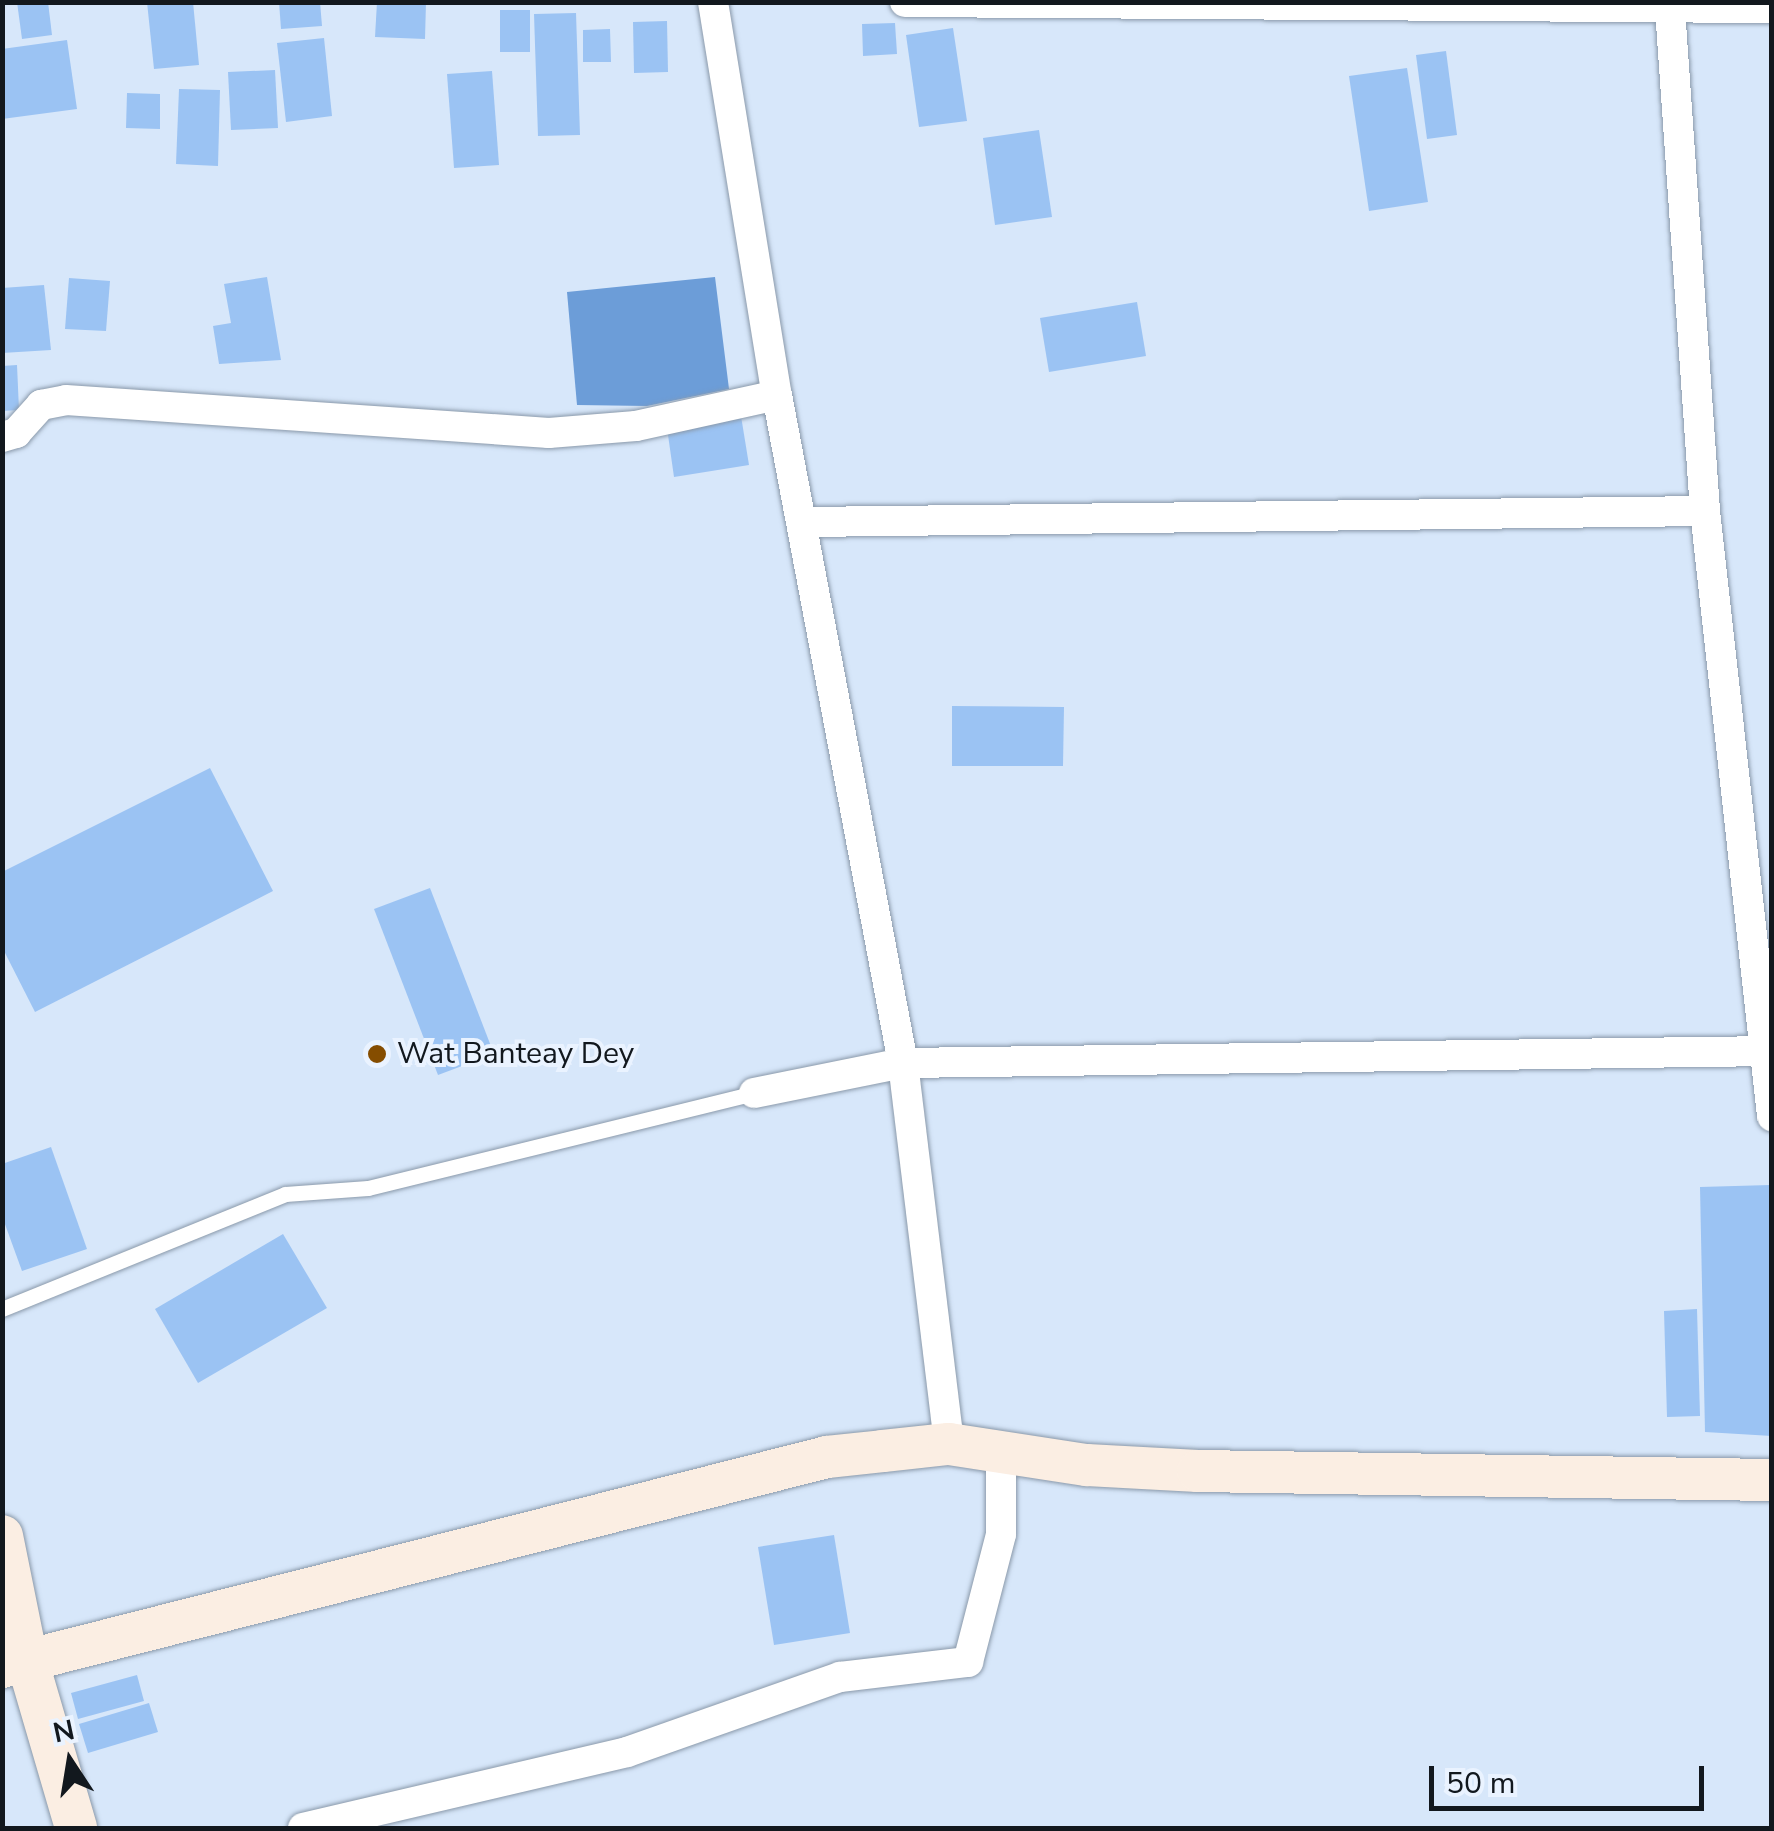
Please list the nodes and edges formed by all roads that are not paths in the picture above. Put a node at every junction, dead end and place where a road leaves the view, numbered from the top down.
1 (713, 2) edge
2 (905, 2) edge
3 (1670, 8) junction
4 (1772, 8) edge
5 (777, 395) junction
6 (2, 437) edge
7 (1705, 511) junction
8 (806, 522) junction
9 (1766, 1051) edge
10 (903, 1064) junction
11 (754, 1093) joint
12 (1772, 1116) edge
13 (2, 1309) edge
14 (949, 1444) junction
15 (1001, 1451) junction
16 (1772, 1480) edge
17 (2, 1536) edge
18 (15, 1663) edge
19 (76, 1828) edge
20 (303, 1828) edge

1 - 5 street
2 - 3 street
3 - 4 street
3 - 7 street
5 - 6 street
5 - 8 street
7 - 8 street
7 - 9 street
8 - 10 street
9 - 10 street
9 - 12 street
10 - 11 street
10 - 14 street
11 - 13 lane
14 - 15 street
14 - 18 street
15 - 16 street
15 - 20 street
17 - 18 street
18 - 19 street

